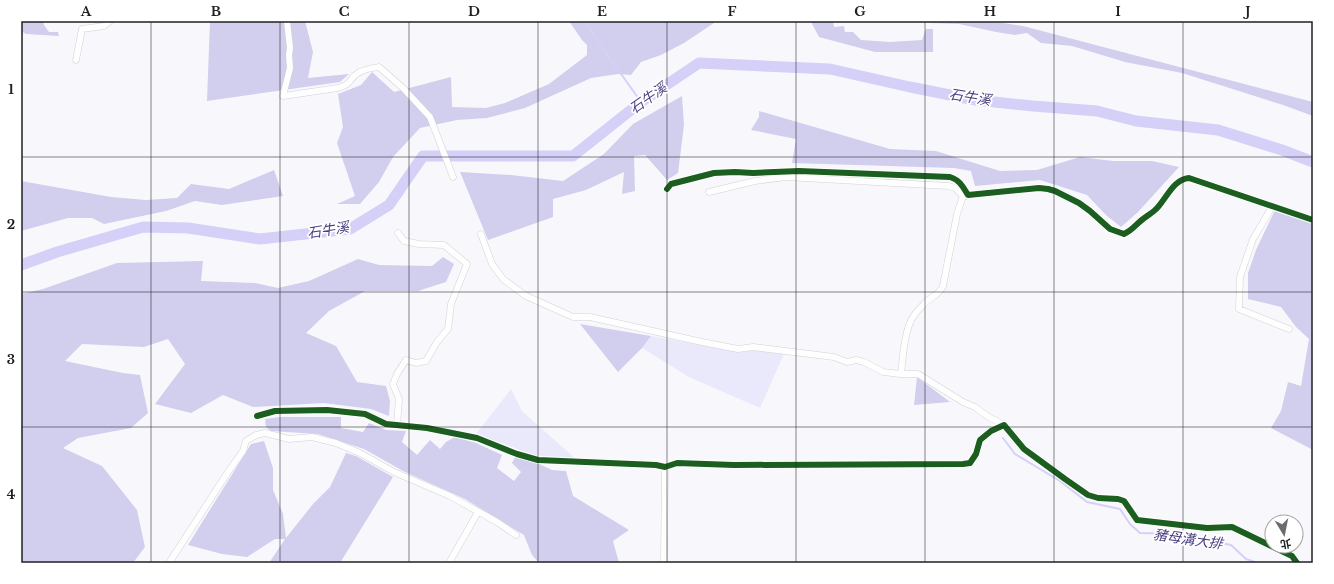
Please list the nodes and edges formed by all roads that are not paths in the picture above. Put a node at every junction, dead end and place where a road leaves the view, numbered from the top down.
1 (110, 21) edge
2 (287, 21) edge
3 (76, 60) dead end
4 (453, 177) dead end
5 (667, 189) dead end
6 (709, 192) dead end
7 (966, 196) junction
8 (1272, 207) junction
9 (1313, 220) edge
10 (398, 233) dead end
11 (481, 234) dead end
12 (1289, 329) dead end
13 (901, 374) junction
14 (257, 416) dead end
15 (396, 425) junction
16 (1004, 425) junction
17 (665, 467) junction
18 (478, 512) junction
19 (516, 535) dead end
20 (169, 563) edge
21 (449, 563) edge
22 (664, 563) edge
23 (1297, 563) edge

1 - 3 street
2 - 4 street
5 - 7 street
6 - 7 street
7 - 8 street
7 - 13 street
8 - 9 street
8 - 12 street
10 - 15 street
11 - 13 street
13 - 16 street
14 - 15 street
15 - 17 street
16 - 17 street
16 - 23 street
17 - 22 street
18 - 19 street
18 - 20 street
18 - 21 street

